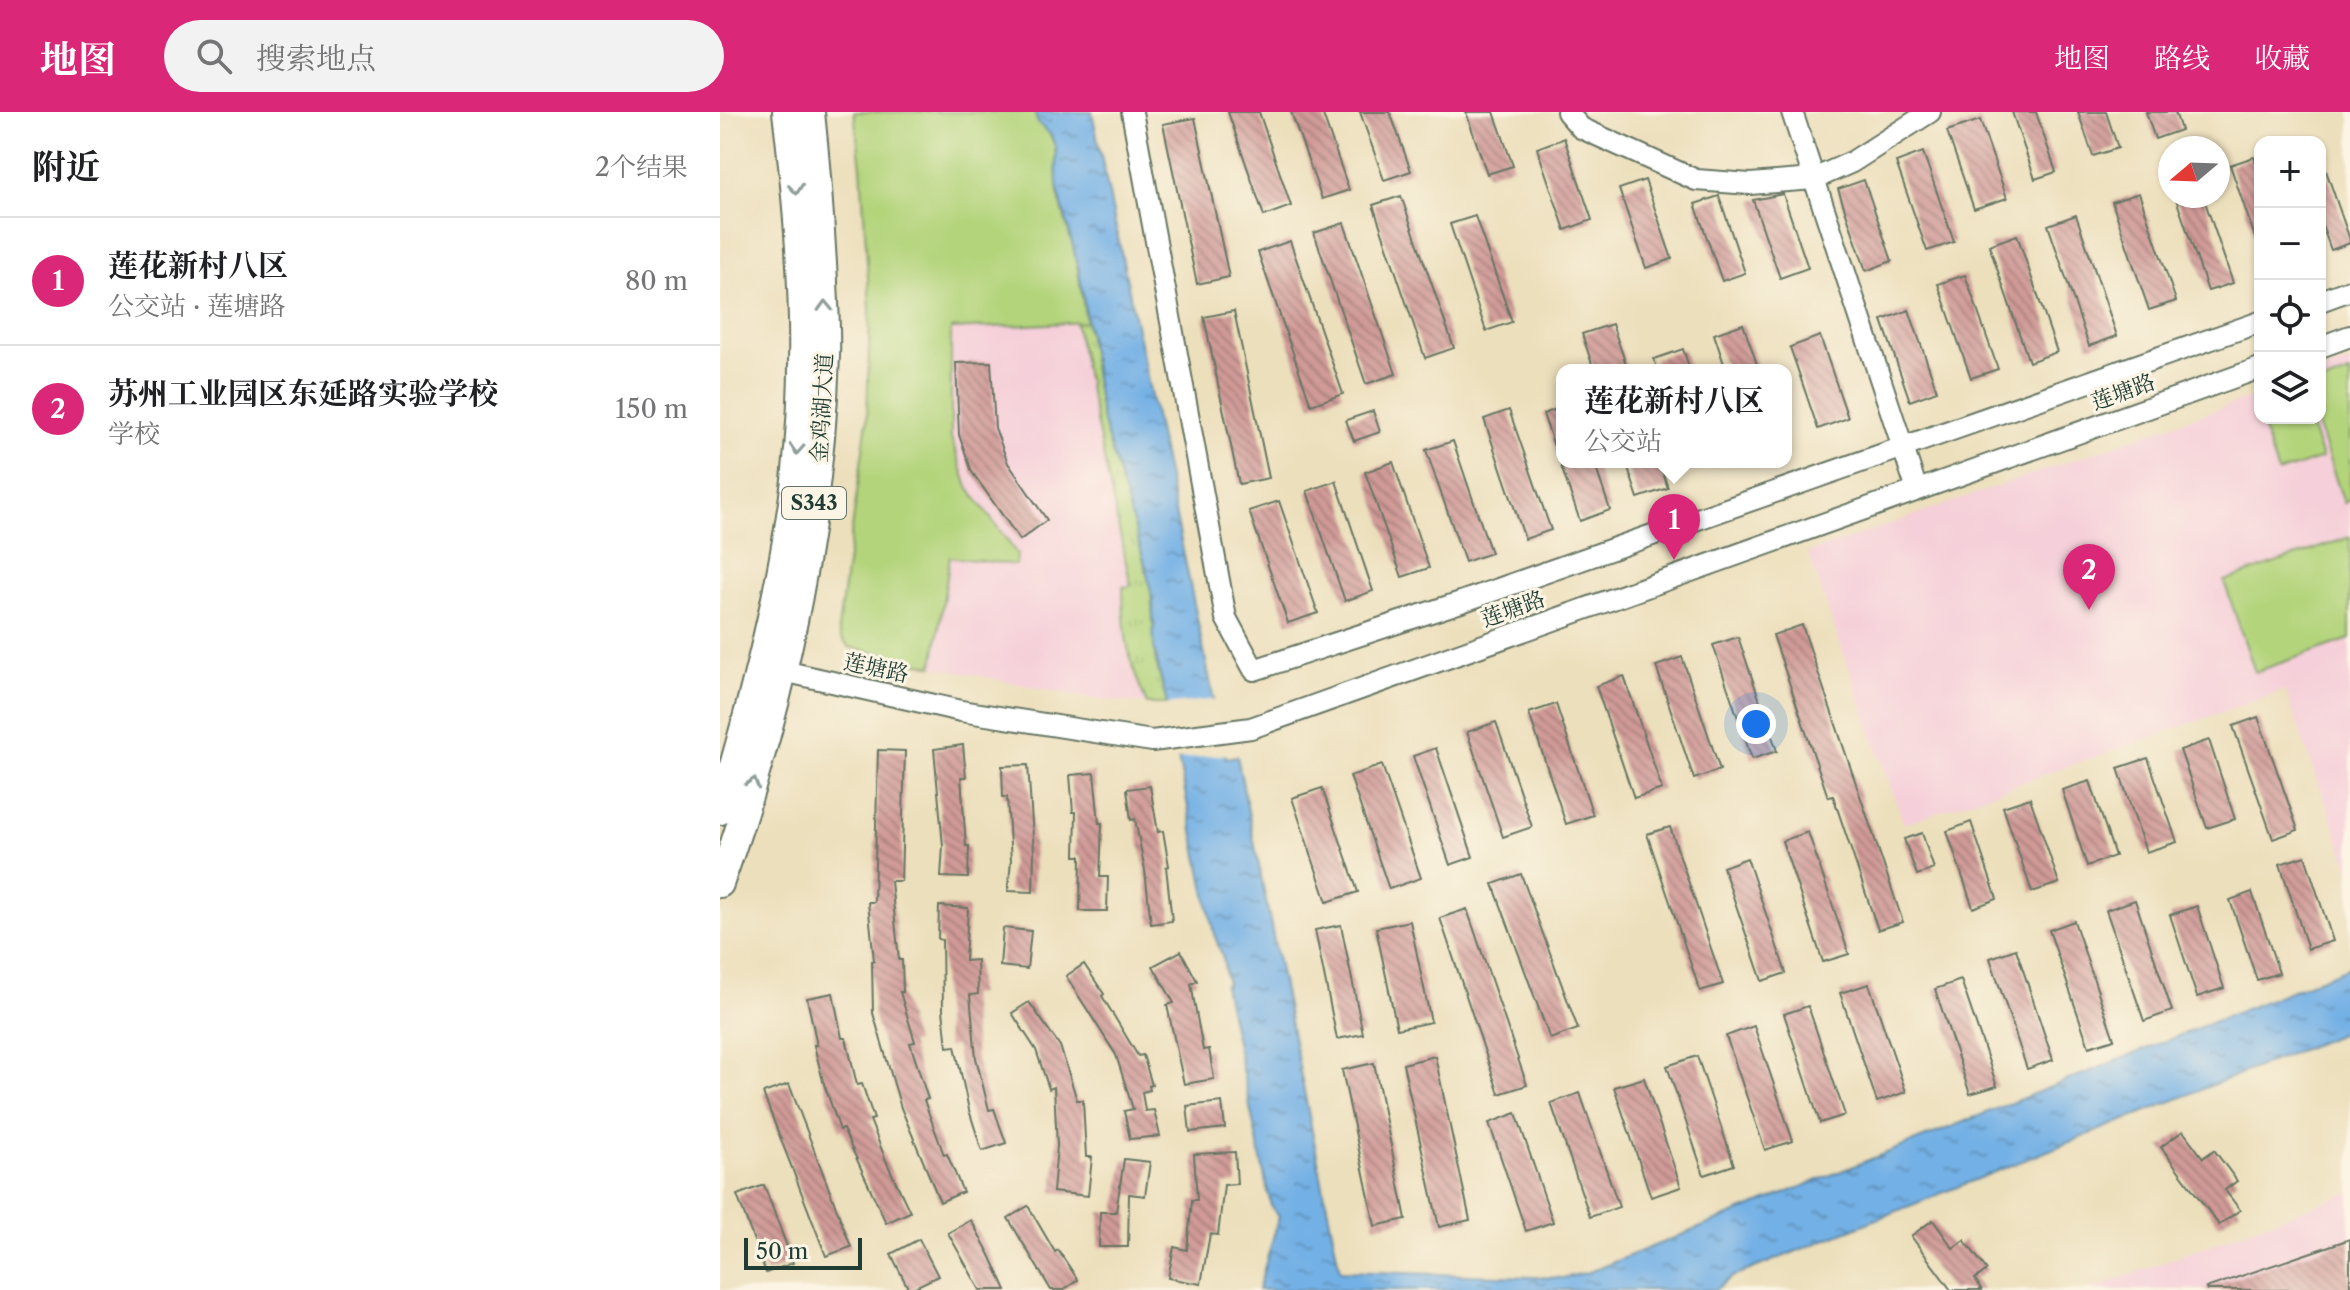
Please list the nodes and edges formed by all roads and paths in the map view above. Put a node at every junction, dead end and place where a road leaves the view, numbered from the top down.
1 (786, 112) edge
2 (811, 112) edge
3 (1132, 112) edge
4 (1567, 112) edge
5 (1792, 112) edge
6 (1930, 112) edge
7 (1814, 179) junction
8 (2350, 290) edge
9 (2326, 299) edge
10 (2254, 324) edge
11 (2350, 336) edge
12 (2326, 345) edge
13 (2254, 370) edge
14 (1903, 448) junction
15 (1917, 490) junction
16 (773, 669) junction
17 (720, 811) edge
18 (720, 884) edge

1 -> 16 main road, 金鸡湖大道 / S343
16 -> 2 main road, 金鸡湖大道 / S343
3 - 14 street
4 - 7 street
5 - 7 street
6 - 7 street
7 - 14 street
8 - 9 street
10 - 14 street
11 - 12 street
13 - 15 street, 莲塘路
14 - 15 street
15 - 16 street, 莲塘路
16 - 17 main road, 金鸡湖大道 / S343
18 -> 16 main road, 金鸡湖大道 / S343

